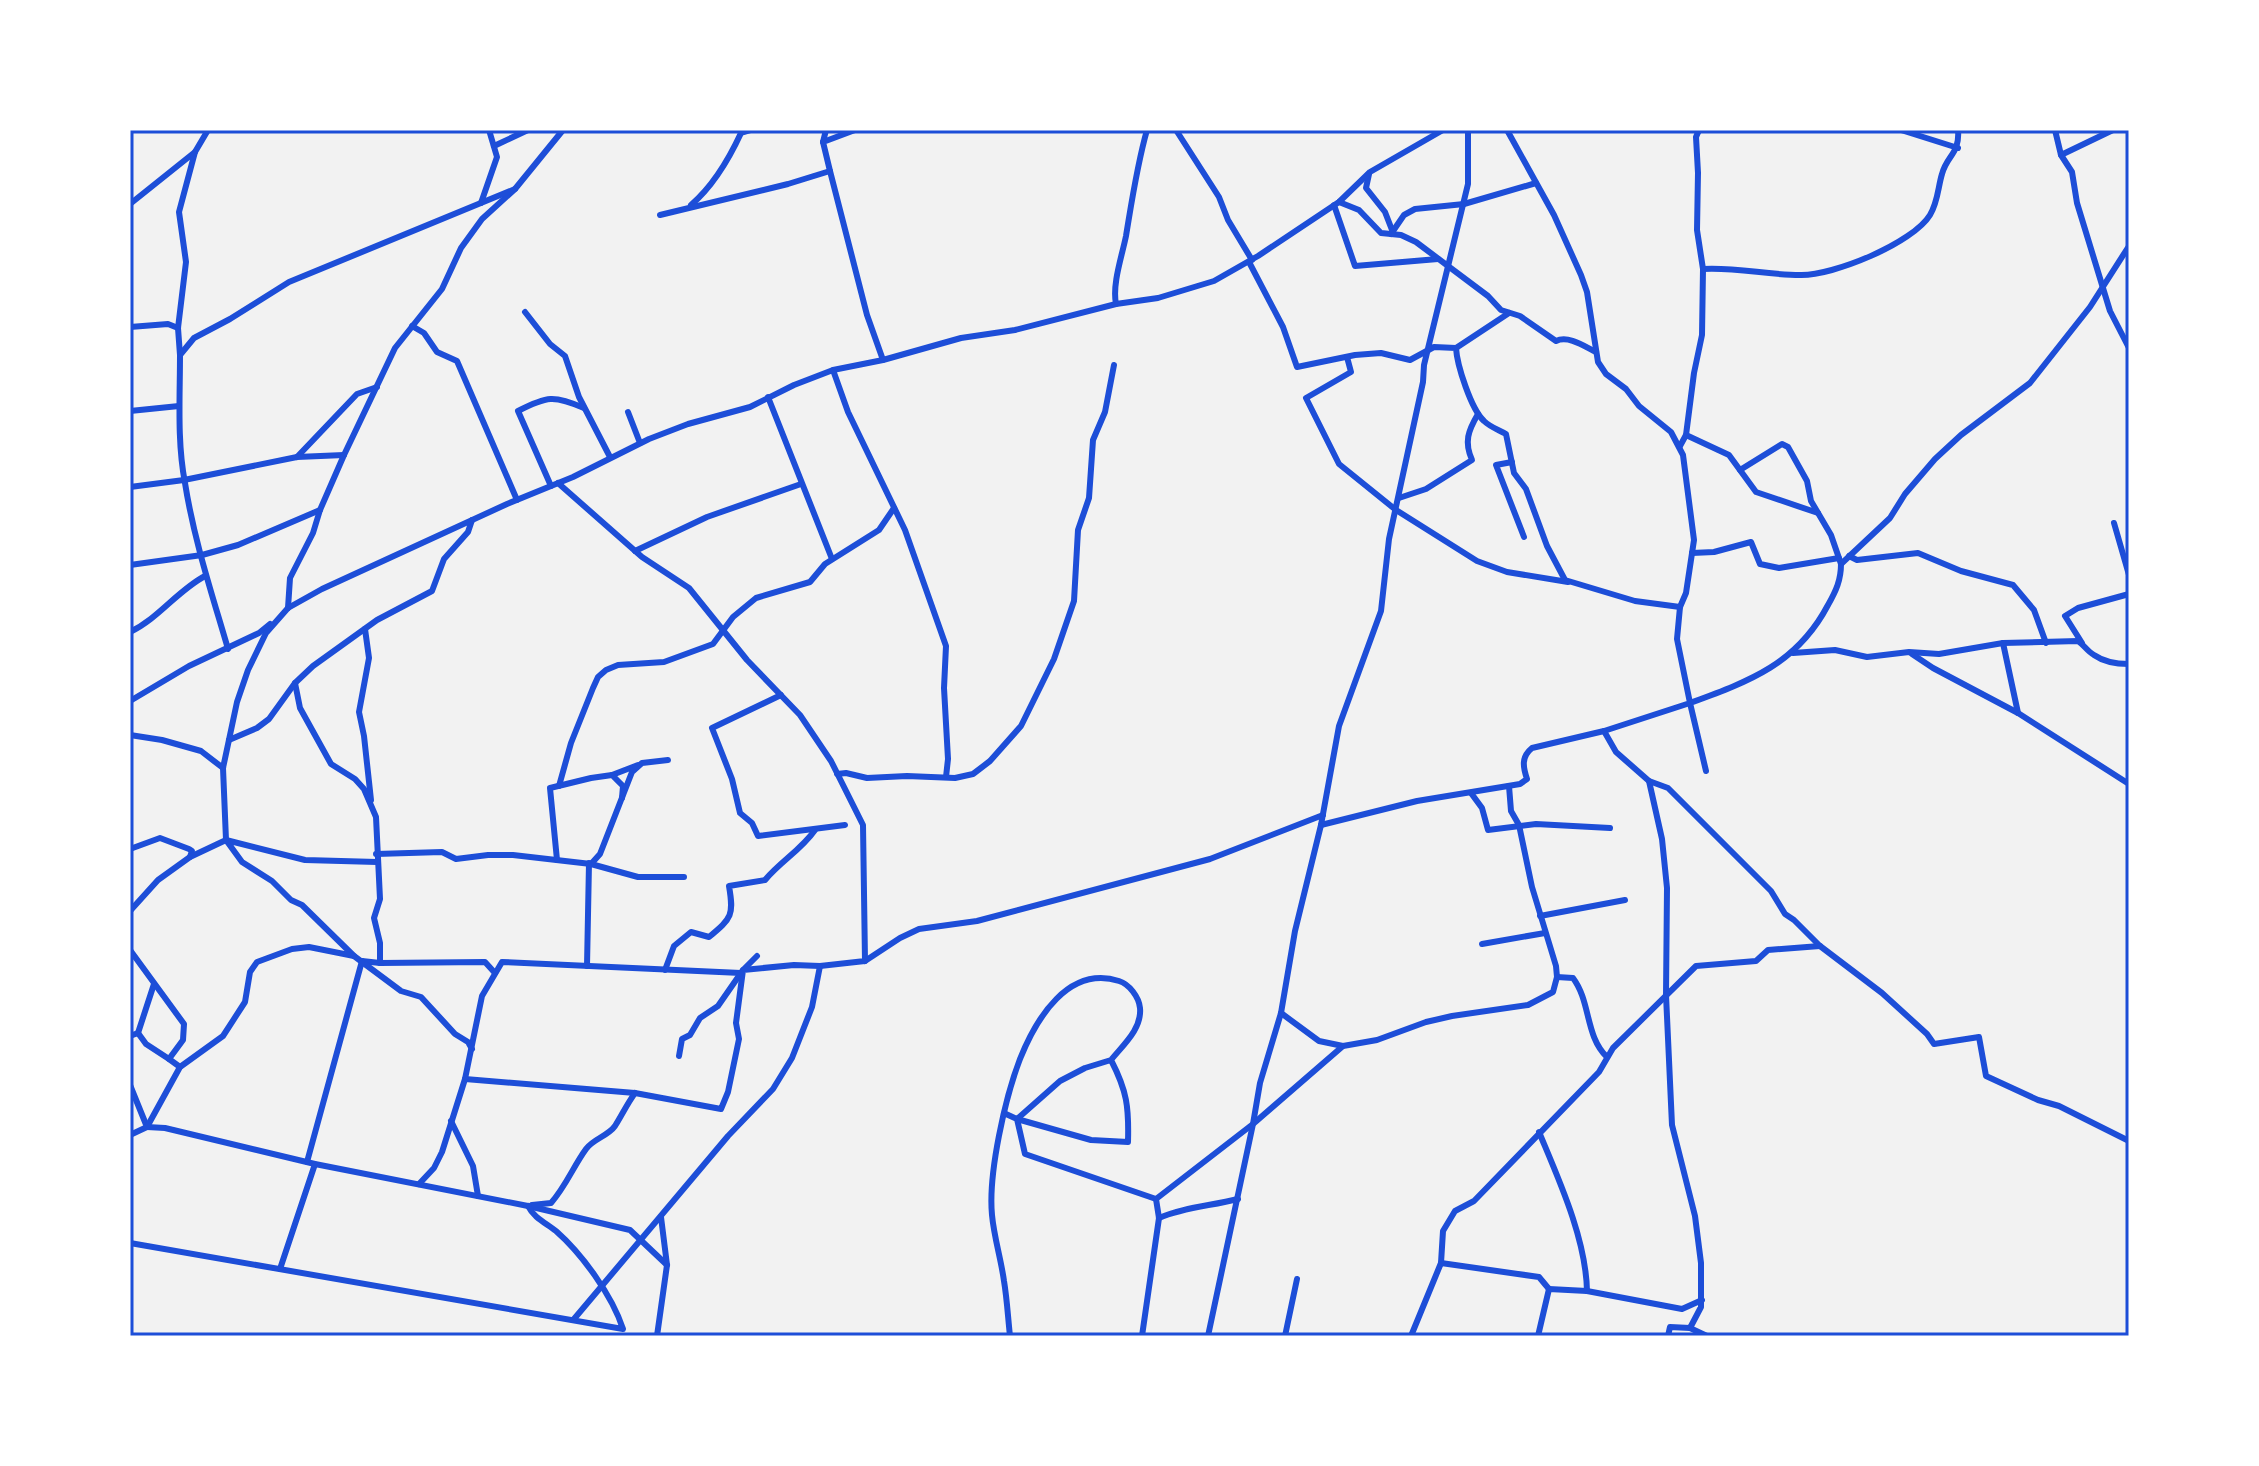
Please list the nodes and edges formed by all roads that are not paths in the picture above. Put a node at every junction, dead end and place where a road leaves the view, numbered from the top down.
1 (208, 130) edge
2 (489, 130) edge
3 (528, 130) edge
4 (563, 130) edge
5 (751, 130) edge
6 (826, 130) edge
7 (855, 130) edge
8 (1147, 130) edge
9 (1176, 130) edge
10 (1443, 130) edge
11 (1468, 130) edge
12 (1507, 130) edge
13 (1699, 130) edge
14 (1901, 130) edge
15 (1958, 130) edge
16 (2055, 130) edge
17 (2113, 130) edge
18 (823, 142) junction
19 (494, 146) junction
20 (1958, 148) junction
21 (195, 152) junction
22 (2061, 155) junction
23 (830, 171) junction
24 (1370, 172) junction
25 (1536, 183) junction
26 (515, 189) junction
27 (481, 203) junction
28 (130, 204) edge
29 (1336, 204) junction
30 (1464, 204) junction
31 (689, 207) junction
32 (660, 215) dead end
33 (1391, 232) junction
34 (2129, 246) edge
35 (1438, 259) junction
36 (1251, 261) junction
37 (1449, 267) junction
38 (1703, 269) junction
39 (2103, 286) junction
40 (1116, 304) junction
41 (525, 312) dead end
42 (1509, 313) junction
43 (412, 326) junction
44 (130, 327) edge
45 (178, 328) junction
46 (1456, 348) junction
47 (2129, 348) edge
48 (1429, 349) junction
49 (1596, 352) junction
50 (180, 355) junction
51 (1347, 357) junction
52 (883, 360) junction
53 (1114, 365) dead end
54 (833, 370) junction
55 (377, 387) junction
56 (768, 397) junction
57 (179, 406) junction
58 (584, 408) junction
59 (130, 411) edge
60 (628, 412) dead end
61 (1478, 414) junction
62 (1686, 435) junction
63 (640, 443) junction
64 (1680, 446) junction
65 (344, 455) junction
66 (297, 457) junction
67 (610, 457) junction
68 (1512, 462) junction
69 (1740, 470) junction
70 (184, 480) junction
71 (801, 484) junction
72 (554, 485) junction
73 (130, 487) edge
74 (1399, 498) junction
75 (517, 500) junction
76 (894, 508) junction
77 (320, 510) junction
78 (1396, 510) junction
79 (1818, 513) junction
80 (472, 520) junction
81 (2114, 523) dead end
82 (1524, 537) dead end
83 (635, 551) junction
84 (1692, 553) junction
85 (202, 555) junction
86 (1849, 556) junction
87 (832, 559) junction
88 (1840, 561) junction
89 (130, 565) edge
90 (2129, 575) edge
91 (205, 576) junction
92 (1568, 582) junction
93 (2129, 594) edge
94 (1680, 607) junction
95 (288, 608) junction
96 (275, 620) junction
97 (365, 629) junction
98 (723, 631) junction
99 (130, 632) edge
100 (2003, 643) junction
101 (2046, 643) junction
102 (2082, 643) junction
103 (228, 649) junction
104 (1909, 652) junction
105 (1793, 653) junction
106 (2129, 664) edge
107 (295, 683) junction
108 (781, 695) junction
109 (130, 701) edge
110 (1690, 703) junction
111 (2018, 713) junction
112 (1604, 731) junction
113 (130, 735) edge
114 (229, 740) junction
115 (668, 760) dead end
116 (642, 763) junction
117 (223, 768) junction
118 (1706, 771) dead end
119 (837, 774) junction
120 (612, 775) junction
121 (946, 777) junction
122 (1649, 781) junction
123 (2129, 784) edge
124 (559, 786) junction
125 (1509, 786) junction
126 (1471, 793) junction
127 (622, 798) junction
128 (371, 803) junction
129 (1323, 815) junction
130 (845, 825) dead end
131 (1321, 825) junction
132 (1519, 825) junction
133 (1610, 828) dead end
134 (815, 830) junction
135 (226, 840) junction
136 (130, 849) edge
137 (190, 857) junction
138 (376, 858) junction
139 (557, 860) junction
140 (590, 864) junction
141 (684, 877) dead end
142 (1625, 900) dead end
143 (130, 911) edge
144 (1540, 916) junction
145 (1545, 933) junction
146 (1482, 944) dead end
147 (1820, 946) junction
148 (130, 950) edge
149 (354, 956) junction
150 (757, 956) dead end
151 (362, 961) junction
152 (865, 961) junction
153 (380, 963) junction
154 (587, 966) junction
155 (820, 966) junction
156 (665, 970) junction
157 (742, 971) junction
158 (495, 973) junction
159 (1557, 977) junction
160 (154, 984) junction
161 (1666, 995) junction
162 (1281, 1013) junction
163 (138, 1033) junction
164 (130, 1036) edge
165 (1343, 1046) junction
166 (472, 1049) junction
167 (679, 1056) dead end
168 (1607, 1057) junction
169 (169, 1059) junction
170 (1111, 1060) junction
171 (180, 1067) junction
172 (465, 1079) junction
173 (130, 1085) edge
174 (635, 1093) junction
175 (1006, 1114) junction
176 (1017, 1119) junction
177 (451, 1121) junction
178 (1253, 1124) junction
179 (147, 1127) junction
180 (1539, 1132) junction
181 (130, 1135) edge
182 (2129, 1141) edge
183 (311, 1163) junction
184 (418, 1184) junction
185 (478, 1196) junction
186 (1156, 1199) junction
187 (1238, 1199) junction
188 (528, 1206) junction
189 (661, 1215) junction
190 (1159, 1218) junction
191 (640, 1240) junction
192 (130, 1243) edge
193 (1441, 1263) junction
194 (667, 1265) junction
195 (280, 1269) junction
196 (1297, 1279) dead end
197 (602, 1286) junction
198 (1549, 1289) junction
199 (1587, 1291) junction
200 (1702, 1300) junction
201 (574, 1319) junction
202 (1690, 1328) junction
203 (657, 1336) edge
204 (1010, 1336) edge
205 (1142, 1336) edge
206 (1208, 1336) edge
207 (1285, 1336) edge
208 (1411, 1336) edge
209 (1538, 1336) edge
210 (1668, 1336) edge
211 (1707, 1336) edge

1 - 21 street
2 - 19 street
3 - 19 street
4 - 26 street
5 - 31 street
6 - 18 street
7 - 18 street
8 - 40 street
9 - 36 street
10 - 24 street
11 - 30 street
12 - 25 street
13 - 38 street
14 - 20 street
15 - 20 street
16 - 22 street
17 - 22 street
18 - 23 street
19 - 27 street
20 - 38 street
21 - 28 street
21 - 45 street
22 - 39 street
23 - 31 street
23 - 52 street
24 - 29 street
24 - 33 street
25 - 30 street
25 - 49 street
26 - 27 street
26 - 43 street
27 - 50 street
29 - 33 street
29 - 35 street
29 - 36 street
30 - 33 street
30 - 37 street
31 - 32 street
33 - 35 street
34 - 39 street
35 - 37 street
36 - 40 street
36 - 51 street
37 - 42 street
37 - 48 street
38 - 62 street
39 - 47 street
39 - 86 street
40 - 52 street
41 - 58 street
42 - 46 street
42 - 49 street
43 - 55 street
43 - 75 street
44 - 45 street
45 - 50 street
46 - 48 street
46 - 61 street
48 - 51 street
48 - 74 street
49 - 64 street
50 - 57 street
51 - 78 street
52 - 54 street
53 - 121 street
54 - 56 street
54 - 76 street
55 - 65 street
55 - 66 street
56 - 63 street
56 - 71 street
57 - 59 street
57 - 70 street
58 - 67 street
58 - 72 street
60 - 63 street
61 - 68 street
61 - 74 street
62 - 64 street
62 - 69 street
63 - 67 street
64 - 84 street
65 - 66 street
65 - 77 street
66 - 70 street
67 - 72 street
68 - 82 street
68 - 92 street
69 - 79 street
69 - 79 street
70 - 73 street
70 - 85 street
71 - 83 street
71 - 87 street
72 - 75 street
72 - 83 street
74 - 78 street
75 - 80 street
76 - 87 street
76 - 121 street
77 - 85 street
77 - 95 street
78 - 92 street
78 - 129 street
79 - 88 street
80 - 95 street
80 - 97 street
81 - 90 street
83 - 98 street
84 - 88 street
84 - 94 street
85 - 89 street
85 - 91 street
86 - 88 street
86 - 101 street
87 - 98 street
88 - 105 street
91 - 99 street
91 - 103 street
92 - 94 street
93 - 102 street
94 - 110 street
95 - 96 street
96 - 103 street
96 - 114 street
97 - 107 street
97 - 128 street
98 - 108 street
98 - 124 street
100 - 101 street
100 - 104 street
100 - 111 street
101 - 102 street
102 - 106 street
103 - 109 street
104 - 105 street
104 - 111 street
105 - 110 street
107 - 114 street
107 - 128 street
108 - 119 street
108 - 134 street
110 - 112 street
110 - 118 street
111 - 123 street
112 - 122 street
112 - 125 street
113 - 117 street
114 - 117 street
115 - 116 street
116 - 120 street
116 - 127 street
117 - 135 street
119 - 121 street
119 - 152 street
120 - 124 street
120 - 127 street
122 - 147 street
122 - 161 street
124 - 139 street
125 - 126 street
125 - 132 street
126 - 131 street
126 - 132 street
127 - 140 street
128 - 138 street
129 - 131 street
129 - 152 street
130 - 134 street
131 - 162 street
132 - 133 street
132 - 144 street
134 - 156 street
135 - 137 street
135 - 138 street
135 - 149 street
136 - 137 street
137 - 143 street
138 - 139 street
138 - 153 street
139 - 140 street
140 - 141 street
140 - 154 street
142 - 144 street
144 - 145 street
145 - 146 street
145 - 159 street
147 - 161 street
147 - 182 street
148 - 160 street
149 - 151 street
149 - 171 street
150 - 157 street
151 - 153 street
151 - 166 street
151 - 183 street
152 - 155 street
153 - 158 street
154 - 156 street
154 - 158 street
155 - 157 street
155 - 189 street
156 - 157 street
157 - 167 street
157 - 174 street
158 - 166 street
159 - 165 street
159 - 168 street
160 - 163 street
160 - 169 street
161 - 168 street
161 - 200 street
162 - 165 street
162 - 178 street
163 - 164 street
163 - 169 street
165 - 178 street
166 - 172 street
168 - 180 street
169 - 171 street
170 - 175 street
170 - 176 street
170 - 176 street
171 - 179 street
172 - 174 street
172 - 177 street
173 - 179 street
174 - 188 street
175 - 176 street
175 - 204 street
176 - 186 street
177 - 184 street
177 - 185 street
178 - 186 street
178 - 187 street
179 - 181 street
179 - 183 street
180 - 193 street
180 - 199 street
183 - 184 street
183 - 195 street
184 - 185 street
185 - 188 street
186 - 190 street
187 - 190 street
187 - 206 street
188 - 191 street
188 - 197 street
189 - 191 street
189 - 194 street
190 - 205 street
191 - 194 street
191 - 197 street
192 - 195 street
193 - 198 street
193 - 208 street
194 - 203 street
195 - 201 street
196 - 207 street
197 - 201 street
197 - 201 street
198 - 199 street
198 - 209 street
199 - 200 street
200 - 202 street
202 - 210 street
202 - 211 street

